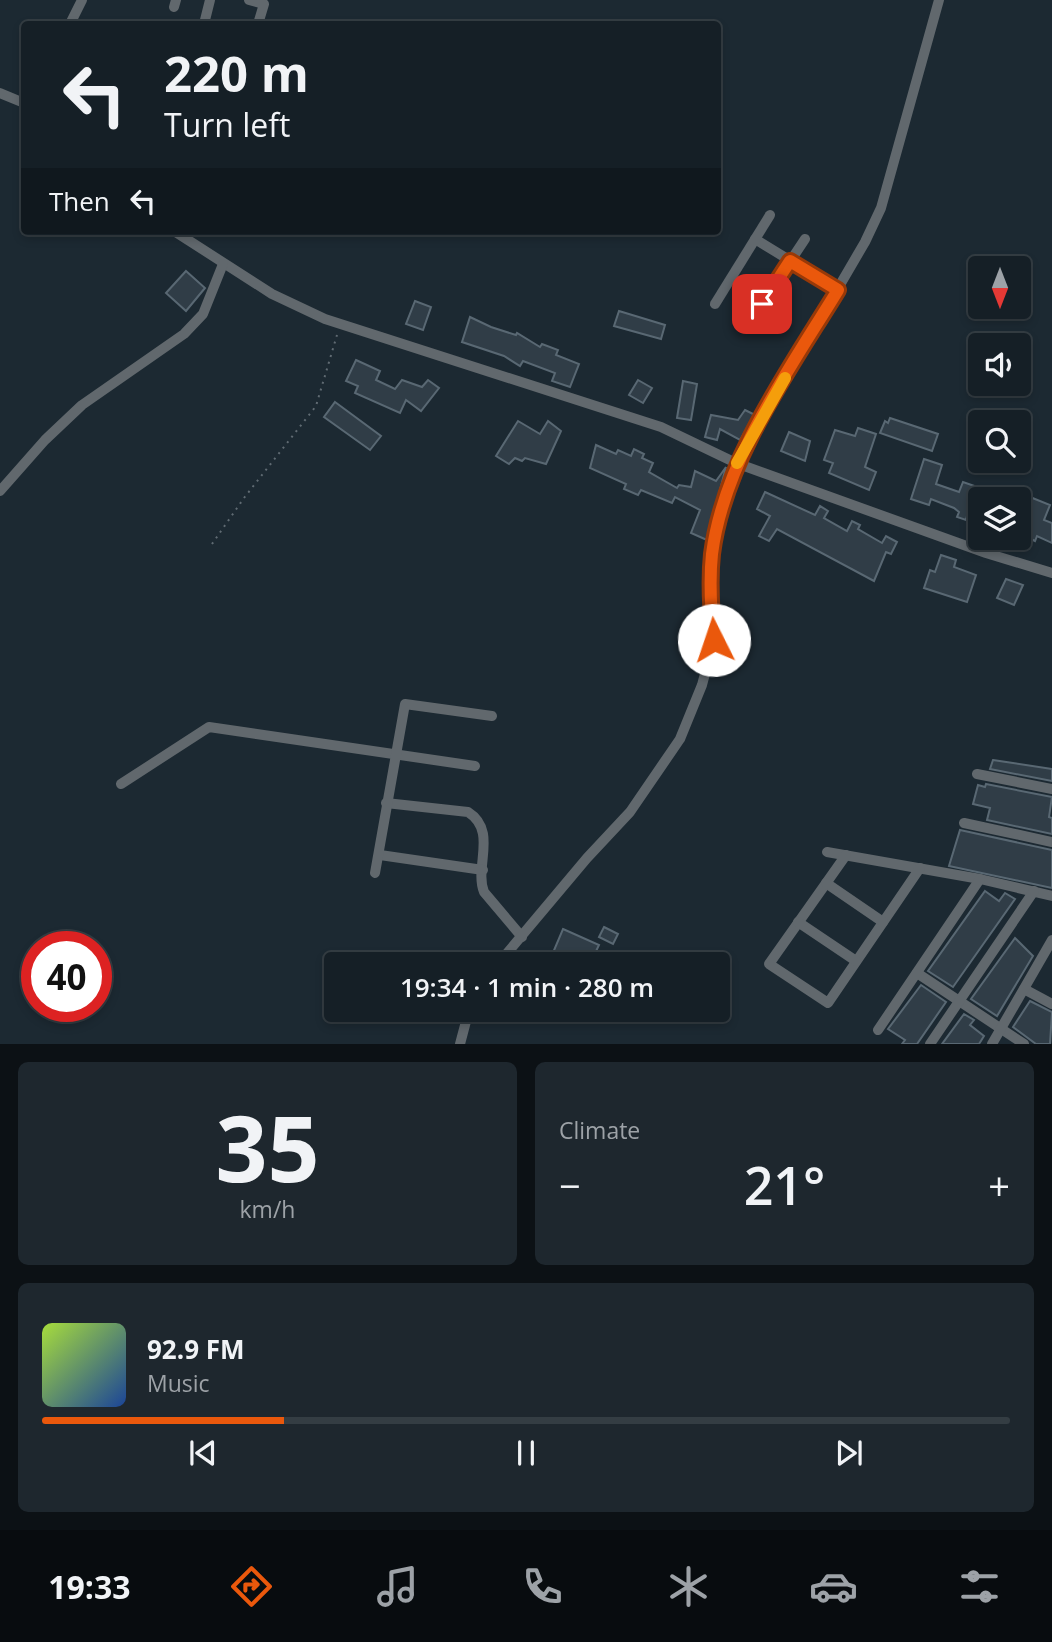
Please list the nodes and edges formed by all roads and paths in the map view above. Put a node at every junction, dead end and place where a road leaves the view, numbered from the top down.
1 (82, 0) edge
2 (210, 0) edge
3 (249, 0) edge
4 (939, 0) edge
5 (72, 21) edge
6 (205, 21) edge
7 (259, 21) edge
8 (0, 93) edge
9 (21, 102) edge
10 (770, 215) dead end
11 (180, 235) edge
12 (755, 239) junction
13 (805, 239) dead end
14 (790, 261) junction
15 (223, 264) junction
16 (838, 290) junction
17 (715, 304) dead end
18 (341, 324) junction
19 (748, 325) dead end
20 (736, 463) junction
21 (0, 491) edge
22 (212, 544) dead end
23 (1052, 573) edge
24 (492, 716) dead end
25 (396, 756) junction
26 (475, 766) dead end
27 (977, 774) dead end
28 (121, 784) dead end
29 (1052, 789) edge
30 (386, 803) junction
31 (964, 823) dead end
32 (1052, 842) edge
33 (827, 852) dead end
34 (380, 855) junction
35 (845, 855) junction
36 (920, 868) junction
37 (483, 870) junction
38 (375, 873) dead end
39 (980, 878) junction
40 (826, 883) junction
41 (1034, 891) junction
42 (1052, 896) edge
43 (798, 922) junction
44 (883, 922) junction
45 (522, 937) junction
46 (1052, 940) edge
47 (509, 952) edge
48 (856, 961) junction
49 (916, 973) junction
50 (1024, 989) junction
51 (958, 1002) junction
52 (1052, 1004) edge
53 (466, 1022) edge
54 (1001, 1028) junction
55 (878, 1030) dead end
56 (460, 1044) edge
57 (930, 1044) edge
58 (992, 1044) edge
59 (1024, 1044) edge

1 - 5 street
2 - 6 street
3 - 7 street
4 - 16 street
8 - 9 street
10 - 12 street
11 - 15 street
12 - 14 street
12 - 17 street
13 - 14 street
14 - 16 street
14 - 19 street
15 - 18 street
15 - 21 street
16 - 20 street
18 - 20 street
18 - 22 path
20 - 23 street
20 - 45 street
24 - 25 street
25 - 26 street
25 - 28 street
25 - 30 street
27 - 29 street
30 - 34 street
30 - 37 street
31 - 32 street
33 - 35 street
34 - 37 street
34 - 38 street
35 - 36 street
35 - 40 street
36 - 39 street
36 - 44 street
37 - 45 street
39 - 41 street
39 - 49 street
40 - 43 street
40 - 44 street
41 - 42 street
41 - 51 street
43 - 48 street
43 - 48 street
44 - 48 street
45 - 47 street
46 - 50 street
49 - 51 street
49 - 55 street
50 - 52 street
50 - 54 street
51 - 54 street
51 - 57 street
53 - 56 street
54 - 58 street
54 - 59 street

